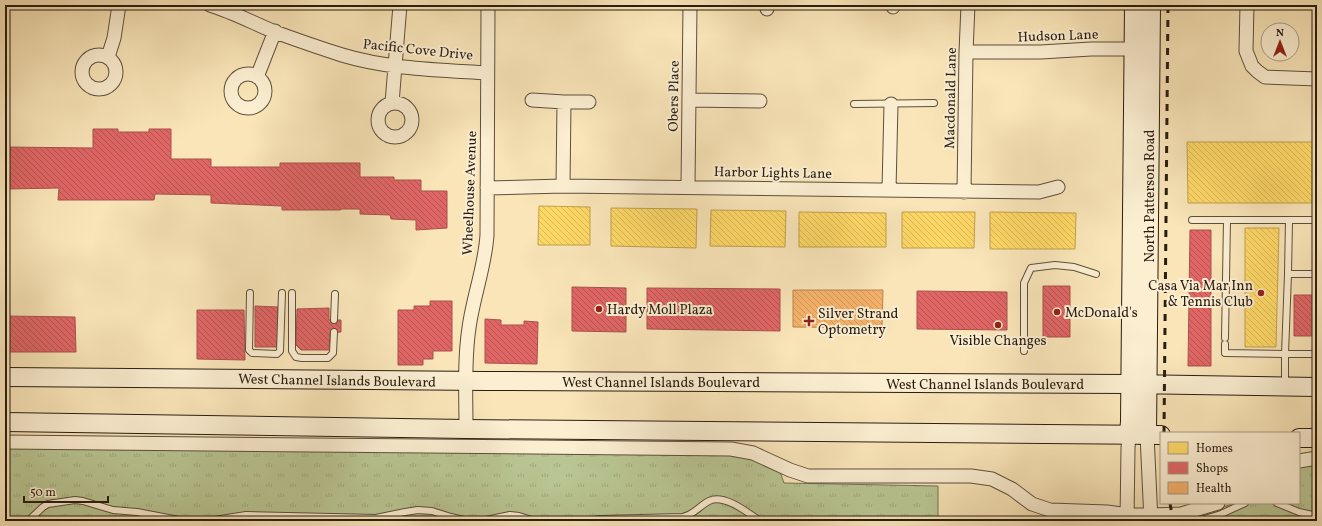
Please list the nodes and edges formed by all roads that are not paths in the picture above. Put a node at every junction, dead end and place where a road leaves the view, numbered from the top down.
1 (119, 5) edge
2 (210, 5) edge
3 (400, 5) edge
4 (488, 5) edge
5 (690, 5) edge
6 (968, 5) edge
7 (1134, 5) edge
8 (1151, 5) edge
9 (1247, 5) edge
10 (226, 7) edge
11 (275, 31) junction
12 (1142, 49) junction
13 (966, 52) junction
14 (108, 57) dead end
15 (394, 65) junction
16 (488, 72) junction
17 (257, 77) dead end
18 (1317, 79) edge
19 (532, 100) dead end
20 (689, 100) junction
21 (760, 101) dead end
22 (564, 102) junction
23 (589, 102) dead end
24 (392, 103) dead end
25 (934, 103) dead end
26 (854, 104) dead end
27 (891, 104) junction
28 (563, 186) junction
29 (688, 187) junction
30 (487, 188) junction
31 (1058, 188) dead end
32 (889, 190) junction
33 (964, 192) junction
34 (1192, 220) dead end
35 (1227, 220) junction
36 (1289, 220) junction
37 (1317, 220) edge
38 (1096, 274) dead end
39 (1288, 274) junction
40 (1317, 274) edge
41 (250, 293) dead end
42 (282, 293) dead end
43 (292, 293) dead end
44 (335, 294) dead end
45 (334, 320) dead end
46 (334, 332) dead end
47 (1024, 351) dead end
48 (1285, 354) junction
49 (1317, 354) edge
50 (5, 377) edge
51 (466, 381) junction
52 (1139, 384) junction
53 (1284, 386) junction
54 (1317, 387) edge
55 (5, 422) edge
56 (466, 429) junction
57 (1129, 435) junction
58 (1154, 435) edge
59 (1300, 438) edge
60 (1317, 438) edge
61 (5, 442) edge
62 (1317, 458) edge
63 (1300, 461) edge
64 (1215, 504) edge
65 (1243, 504) edge
66 (1280, 504) edge
67 (1304, 513) junction
68 (1317, 516) edge
69 (1128, 518) edge
70 (1151, 518) edge
71 (28, 521) edge
72 (184, 521) edge
73 (208, 521) edge
74 (468, 521) edge
75 (481, 521) edge
76 (534, 521) edge
77 (589, 521) edge
78 (760, 521) edge
79 (1198, 521) edge
80 (1312, 521) edge

1 - 14 street
2 - 10 street, Pacific Cove Drive
3 - 15 street
4 - 16 street, Wheelhouse Avenue
5 - 20 street, Obers Place
6 - 13 street, Macdonald Lane
7 - 12 main road, North Patterson Road
8 - 12 main road, North Patterson Road
9 - 18 street
10 - 11 street, Pacific Cove Drive
11 - 15 street, Pacific Cove Drive
11 - 17 street
12 - 13 street, Hudson Lane
12 - 52 main road, North Patterson Road
13 - 33 street, Macdonald Lane
15 - 16 street, Pacific Cove Drive
15 - 24 street
16 - 30 street, Wheelhouse Avenue
19 - 22 street
20 - 21 street
20 - 29 street, Obers Place
22 - 23 street
22 - 28 street
25 - 27 lane
26 - 27 lane
27 - 32 street
28 - 29 street, Harbor Lights Lane
28 - 30 street, Harbor Lights Lane
29 - 32 street, Harbor Lights Lane
30 - 51 street, Wheelhouse Avenue
31 - 33 street, Harbor Lights Lane
32 - 33 street, Harbor Lights Lane
34 - 35 lane
35 - 36 lane
35 - 48 lane
36 - 37 lane
36 - 39 lane
38 - 47 lane
39 - 40 lane
39 - 48 lane
41 - 42 lane
43 - 46 lane
44 - 45 lane
48 - 49 lane
48 - 53 lane
50 - 51 main road, West Channel Islands Boulevard
51 - 52 main road, West Channel Islands Boulevard
51 - 56 street, Wheelhouse Avenue
52 - 53 main road, West Channel Islands Boulevard
52 - 57 main road, North Patterson Road
52 - 58 main road, North Patterson Road
53 - 54 main road, West Channel Islands Boulevard
55 - 56 main road
56 - 57 main road
57 - 58 main road
57 - 69 street
58 - 70 street
59 - 60 main road
61 - 69 street
62 - 63 street
64 - 70 street
65 - 79 lane
66 - 67 lane
67 - 68 lane
67 - 80 lane
69 - 70 street
71 - 72 lane
73 - 74 lane
75 - 76 lane
77 - 78 lane

